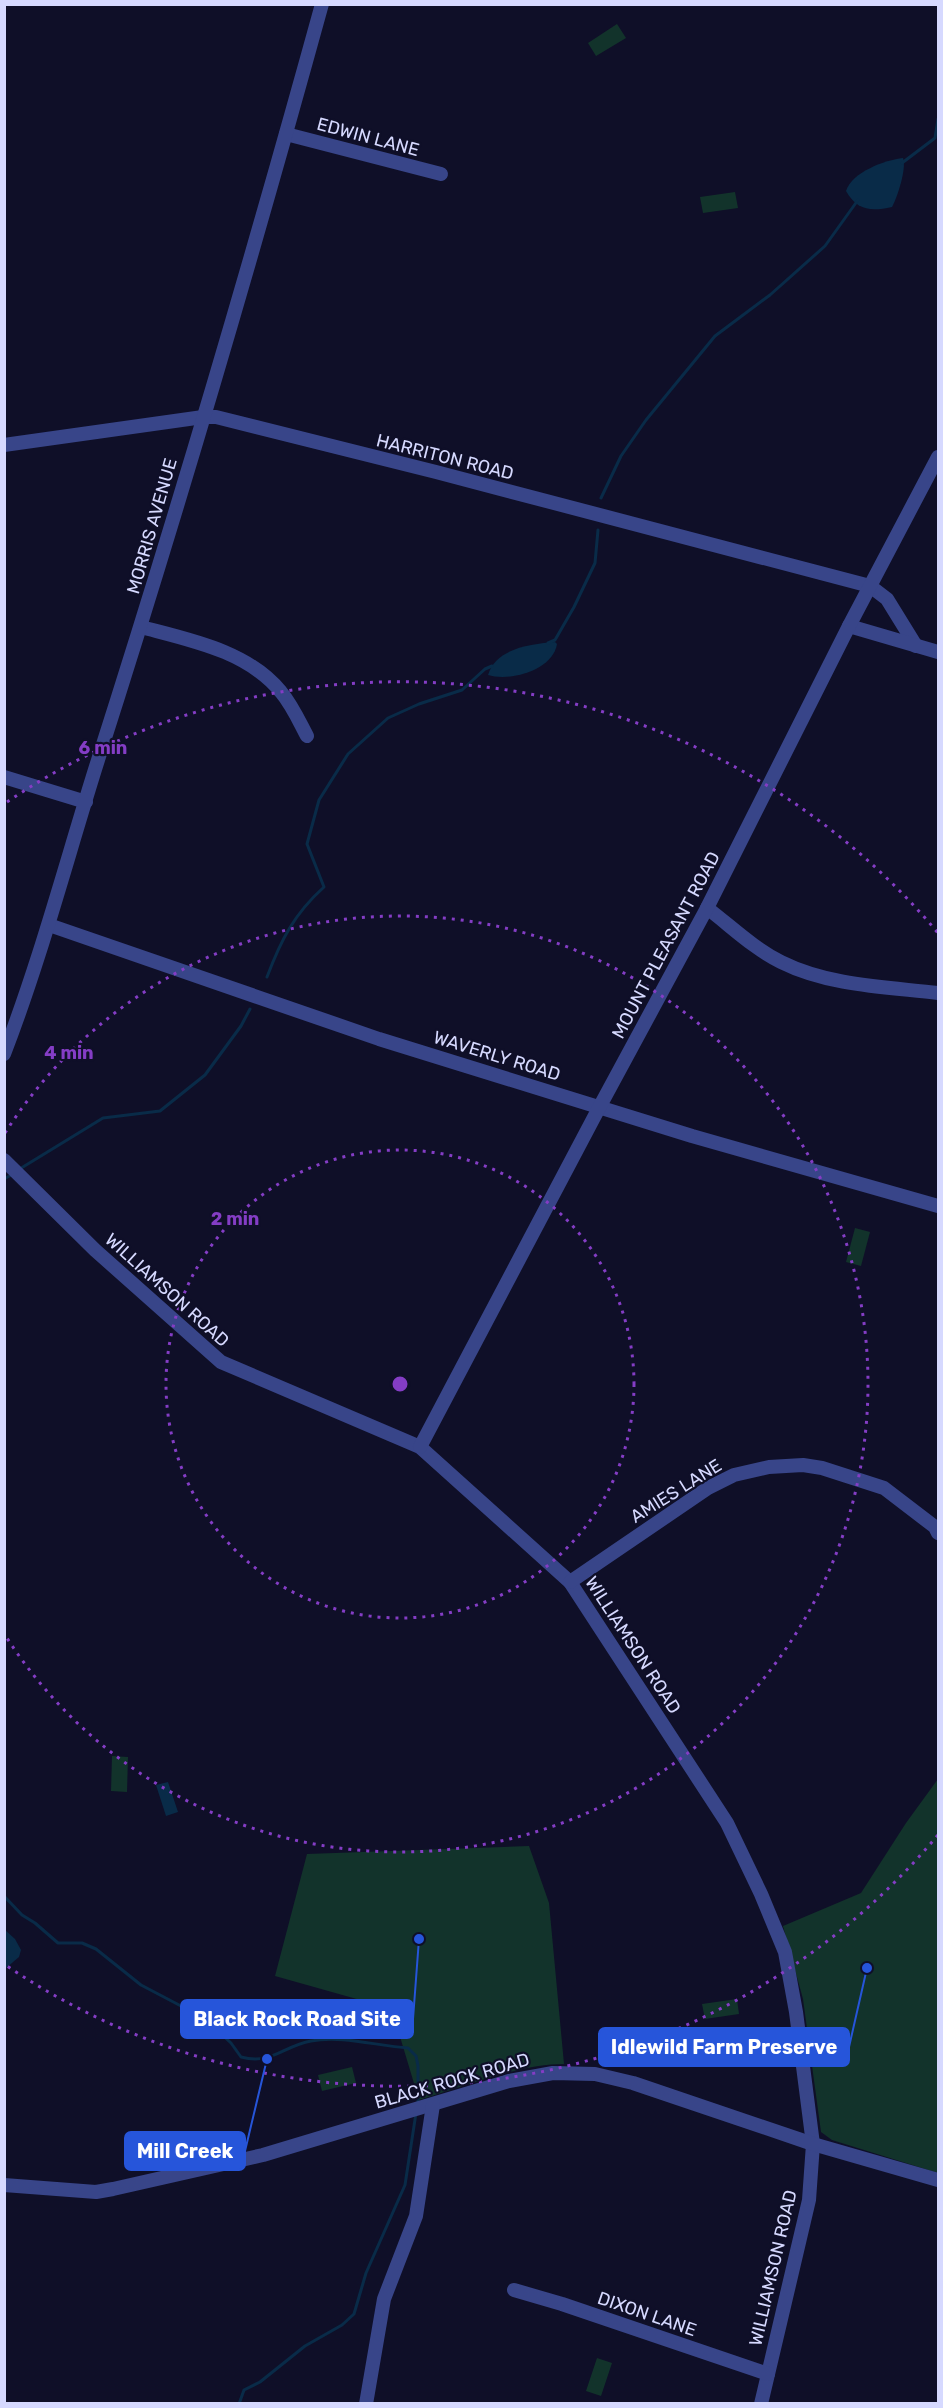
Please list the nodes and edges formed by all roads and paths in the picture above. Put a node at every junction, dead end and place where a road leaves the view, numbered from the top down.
1 (322, 4) edge
2 (286, 134) junction
3 (441, 174) dead end
4 (203, 417) junction
5 (4, 445) edge
6 (939, 457) edge
7 (870, 586) junction
8 (849, 626) junction
9 (141, 627) junction
10 (916, 646) junction
11 (939, 652) edge
12 (307, 736) dead end
13 (4, 777) edge
14 (86, 802) junction
15 (707, 908) junction
16 (49, 925) junction
17 (939, 993) edge
18 (4, 1054) edge
19 (600, 1106) junction
20 (8, 1163) edge
21 (939, 1206) edge
22 (420, 1447) junction
23 (939, 1533) edge
24 (570, 1582) junction
25 (422, 2108) junction
26 (813, 2144) junction
27 (939, 2180) edge
28 (4, 2185) edge
29 (514, 2289) dead end
30 (768, 2374) junction
31 (366, 2403) edge
32 (761, 2403) edge

1 - 2 street, MORRIS AVENUE
2 - 3 street, EDWIN LANE
2 - 4 street, MORRIS AVENUE
4 - 5 street, HARRITON ROAD
4 - 7 street, HARRITON ROAD
4 - 9 street, MORRIS AVENUE
6 - 7 street, MOUNT PLEASANT ROAD
7 - 8 street, MOUNT PLEASANT ROAD
7 - 10 street
8 - 10 street
8 - 15 street, MOUNT PLEASANT ROAD
9 - 12 street
9 - 14 street, MORRIS AVENUE
10 - 11 street
13 - 14 street
14 - 16 street, MORRIS AVENUE
15 - 17 street
15 - 19 street, MOUNT PLEASANT ROAD
16 - 18 street, MORRIS AVENUE
16 - 19 street, WAVERLY ROAD
19 - 21 street, WAVERLY ROAD
19 - 22 street, MOUNT PLEASANT ROAD
20 - 22 street, WILLIAMSON ROAD
22 - 24 street, WILLIAMSON ROAD
23 - 24 street, AMIES LANE
24 - 26 street, WILLIAMSON ROAD
25 - 26 street, BLACK ROCK ROAD
25 - 28 street, BLACK ROCK ROAD
25 - 31 street
26 - 27 street, BLACK ROCK ROAD
26 - 30 street, WILLIAMSON ROAD
29 - 30 street, DIXON LANE
30 - 32 street, WILLIAMSON ROAD

